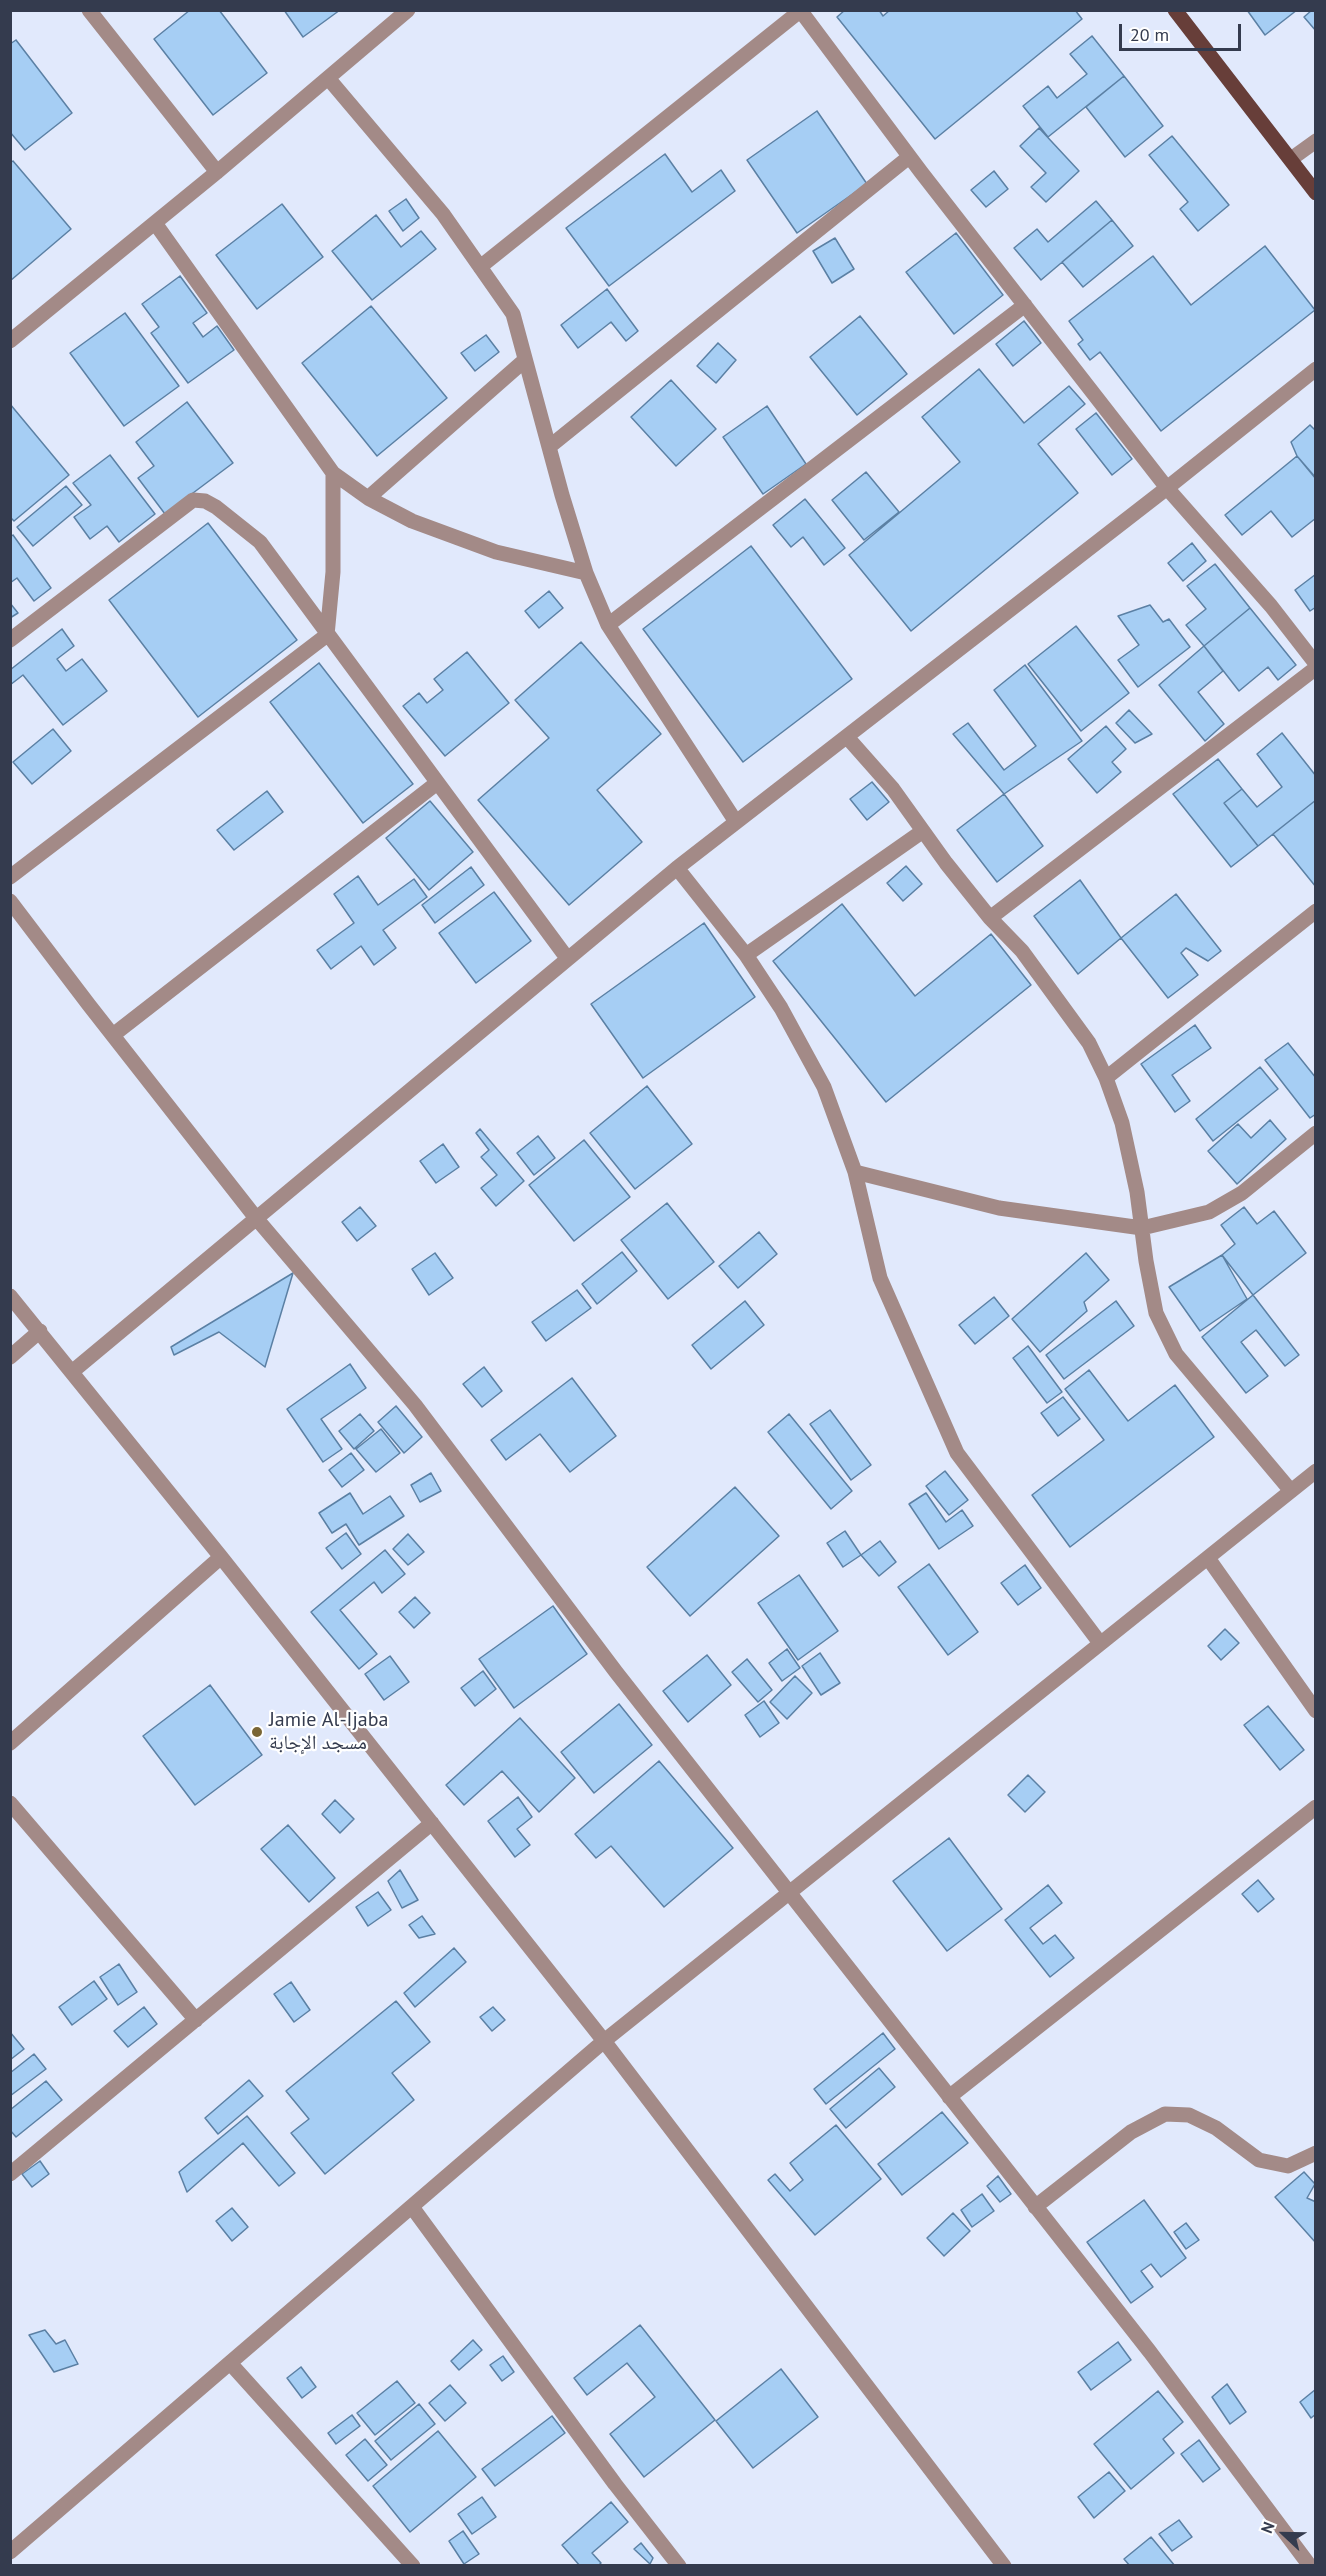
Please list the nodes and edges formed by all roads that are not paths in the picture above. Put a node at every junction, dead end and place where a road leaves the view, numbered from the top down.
1 (89, 10) edge
2 (408, 10) edge
3 (1175, 10) edge
4 (800, 11) edge
5 (328, 78) junction
6 (1316, 141) edge
7 (909, 157) junction
8 (1291, 159) junction
9 (217, 172) junction
10 (1316, 193) edge
11 (155, 223) junction
12 (480, 267) junction
13 (1025, 305) junction
14 (10, 341) edge
15 (525, 360) junction
16 (1316, 369) edge
17 (549, 447) junction
18 (333, 473) junction
19 (1167, 488) junction
20 (368, 498) junction
21 (586, 573) junction
22 (608, 625) junction
23 (327, 635) junction
24 (10, 640) edge
25 (1316, 666) edge
26 (847, 736) junction
27 (437, 783) junction
28 (736, 822) junction
29 (923, 831) junction
30 (676, 868) junction
31 (10, 877) edge
32 (10, 901) edge
33 (1316, 911) edge
34 (990, 918) junction
35 (746, 955) junction
36 (567, 958) junction
37 (113, 1035) junction
38 (1106, 1078) junction
39 (1316, 1133) edge
40 (855, 1172) junction
41 (256, 1218) junction
42 (1142, 1228) junction
43 (10, 1296) edge
44 (40, 1331) junction
45 (10, 1357) edge
46 (73, 1371) junction
47 (1316, 1471) edge
48 (1291, 1491) junction
49 (221, 1557) junction
50 (1208, 1557) junction
51 (1100, 1643) junction
52 (1311, 1695) edge
53 (1316, 1712) edge
54 (10, 1743) edge
55 (10, 1803) edge
56 (1316, 1807) edge
57 (432, 1823) junction
58 (789, 1893) junction
59 (196, 2020) junction
60 (604, 2042) junction
61 (949, 2097) junction
62 (1316, 2154) edge
63 (10, 2174) edge
64 (412, 2207) junction
65 (1035, 2207) junction
66 (230, 2363) junction
67 (10, 2552) edge
68 (413, 2565) edge
69 (679, 2565) edge
70 (1004, 2565) edge
71 (1310, 2565) edge

1 - 9 street
2 - 5 street
3 - 8 main road
4 - 7 street
4 - 12 street
5 - 9 street
5 - 12 street
6 - 8 street
7 - 13 street
7 - 17 street
8 - 10 main road
9 - 11 street
11 - 14 street
11 - 18 street
12 - 15 street
13 - 19 street
13 - 22 street
15 - 17 street
15 - 20 street
16 - 19 street
17 - 21 street
18 - 20 street
18 - 23 street
19 - 25 street
19 - 26 street
20 - 21 street
21 - 22 street
22 - 28 street
23 - 24 street
23 - 27 street
23 - 31 street
25 - 34 street
26 - 28 street
26 - 29 street
27 - 36 street
27 - 37 street
28 - 30 street
29 - 34 street
29 - 35 street
30 - 35 street
30 - 36 street
32 - 37 street
33 - 38 street
34 - 38 street
35 - 40 street
36 - 41 street
37 - 41 street
38 - 42 street
39 - 42 street
40 - 42 street
40 - 51 street
41 - 46 street
41 - 58 street
42 - 48 street
43 - 44 street
44 - 45 street
44 - 46 street
46 - 49 street
47 - 48 street
48 - 50 street
49 - 54 street
49 - 57 street
50 - 51 street
50 - 52 street
51 - 58 street
52 - 53 street
55 - 59 street
56 - 61 street
57 - 59 street
57 - 60 street
58 - 60 street
58 - 61 street
59 - 63 street
60 - 64 street
60 - 70 street
61 - 65 street
62 - 65 street
64 - 66 street
64 - 69 street
65 - 71 street
66 - 67 street
66 - 68 street

